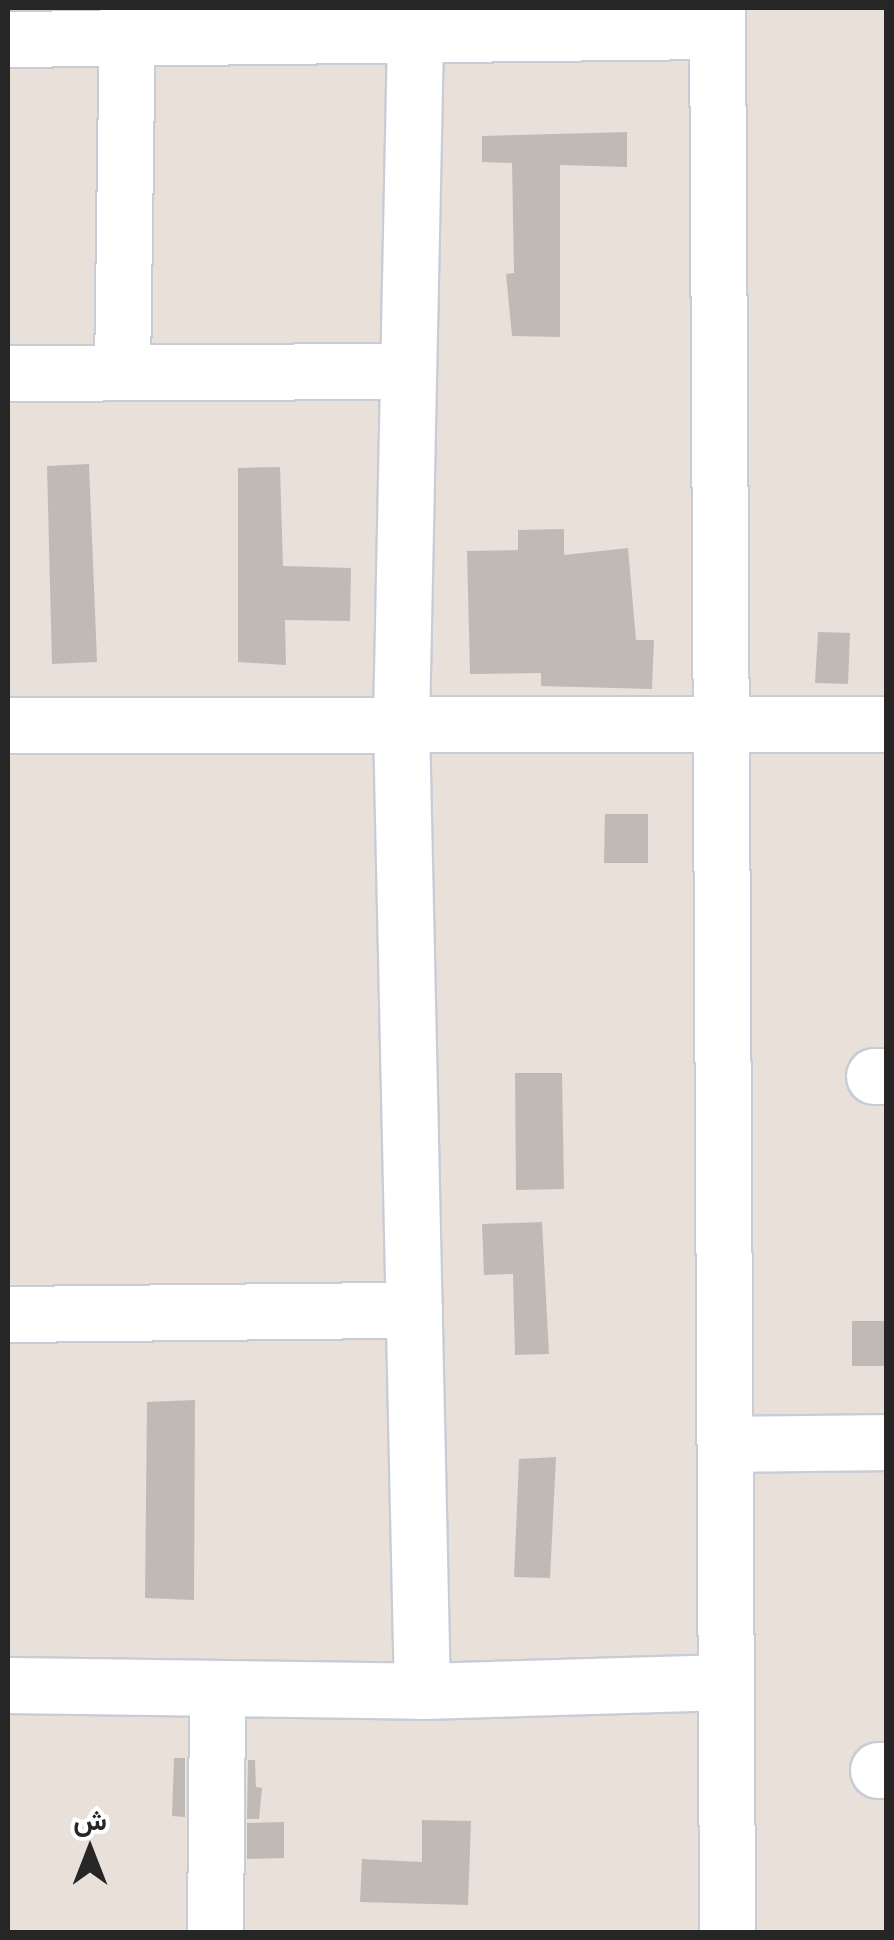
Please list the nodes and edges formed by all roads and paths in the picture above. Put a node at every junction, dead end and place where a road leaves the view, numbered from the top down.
1 (717, 19) edge
2 (127, 22) edge
3 (415, 37) junction
4 (8, 38) edge
5 (404, 371) junction
6 (122, 372) junction
7 (8, 373) edge
8 (401, 724) junction
9 (886, 724) edge
10 (8, 725) edge
11 (721, 726) junction
12 (414, 1310) junction
13 (8, 1314) edge
14 (886, 1442) edge
15 (726, 1444) junction
16 (726, 1682) junction
17 (8, 1685) edge
18 (217, 1688) junction
19 (422, 1690) junction
20 (216, 1932) edge
21 (727, 1932) edge

1 - 3 street
1 - 11 street
2 - 3 street
2 - 4 street
2 - 6 street
3 - 5 street
5 - 6 street
5 - 8 street
6 - 7 street
8 - 10 street
8 - 11 street
8 - 12 street
9 - 11 street
11 - 15 street
12 - 13 street
12 - 19 street
14 - 15 street
15 - 16 street
16 - 19 street
16 - 21 street
17 - 18 street
18 - 19 street
18 - 20 street

